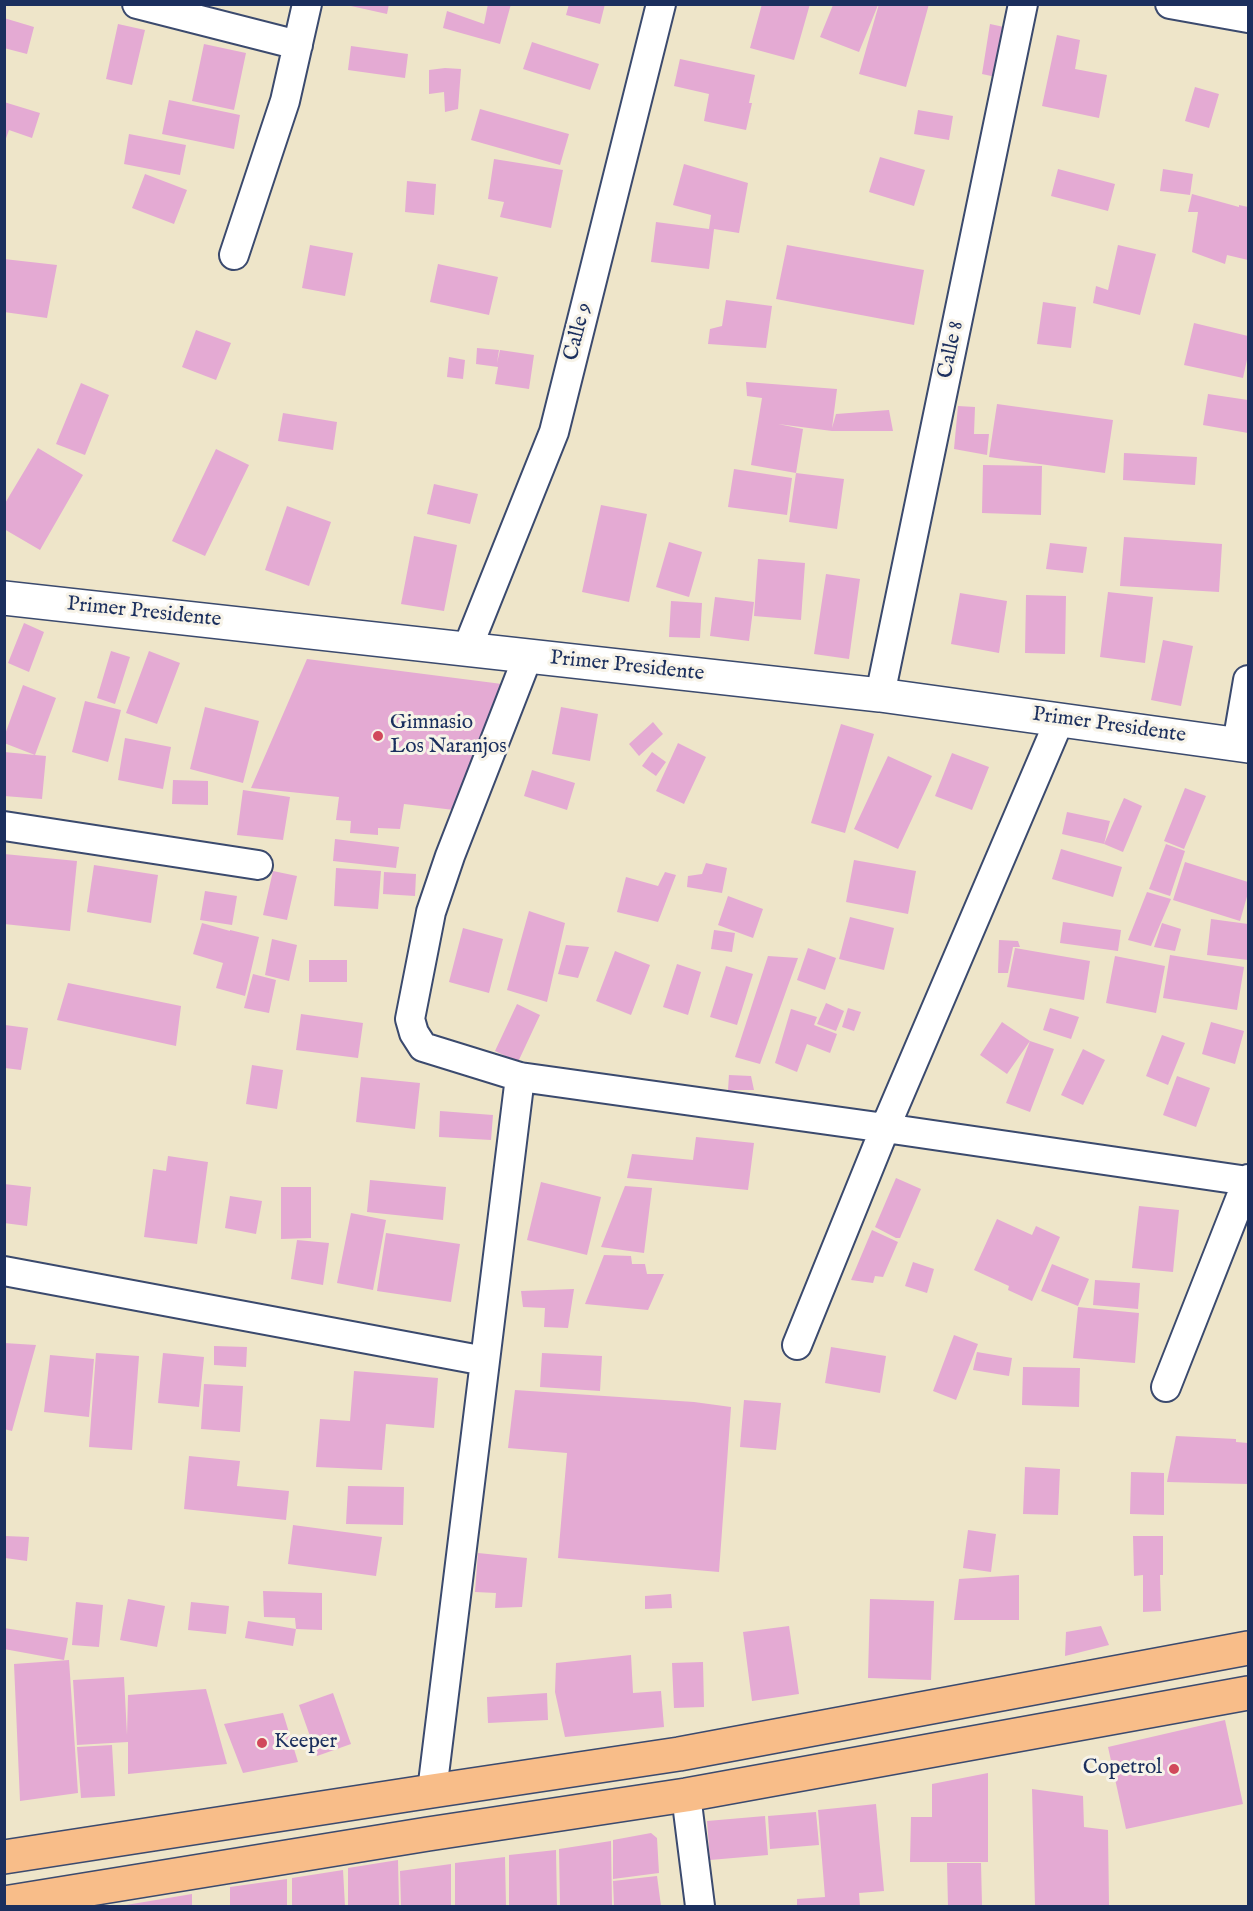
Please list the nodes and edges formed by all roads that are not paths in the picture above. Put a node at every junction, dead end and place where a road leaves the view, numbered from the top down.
1 (137, 4) edge
2 (307, 4) edge
3 (661, 4) edge
4 (1023, 4) edge
5 (1170, 4) edge
6 (1248, 18) edge
7 (298, 45) junction
8 (234, 255) dead end
9 (4, 598) edge
10 (467, 649) junction
11 (528, 656) junction
12 (1248, 680) edge
13 (880, 695) junction
14 (1060, 719) junction
15 (1243, 745) edge
16 (4, 826) edge
17 (258, 865) dead end
18 (520, 1077) junction
19 (885, 1128) junction
20 (1248, 1180) edge
21 (4, 1271) edge
22 (797, 1346) dead end
23 (485, 1361) junction
24 (1166, 1387) dead end
25 (1248, 1648) edge
26 (1248, 1693) edge
27 (432, 1791) junction
28 (686, 1795) junction
29 (4, 1857) edge
30 (53, 1900) edge
31 (4, 1903) edge
32 (700, 1906) edge

1 - 7 street
2 - 7 street
3 - 10 street, Calle 9
4 - 13 street, Calle 8
5 - 6 street
7 - 8 street
9 - 10 street, Primer Presidente
10 - 11 street, Primer Presidente
11 - 13 street, Primer Presidente
11 - 18 street
12 - 15 street
13 - 14 street, Primer Presidente
14 - 15 street, Primer Presidente
14 - 19 street
16 - 17 street
18 - 19 street
18 - 23 street
19 - 20 street
19 - 22 street
20 - 24 street
21 - 23 street
23 - 27 street
25 - 27 highway
26 - 28 highway
27 - 29 highway
28 - 30 highway
28 - 32 street
30 - 31 highway

